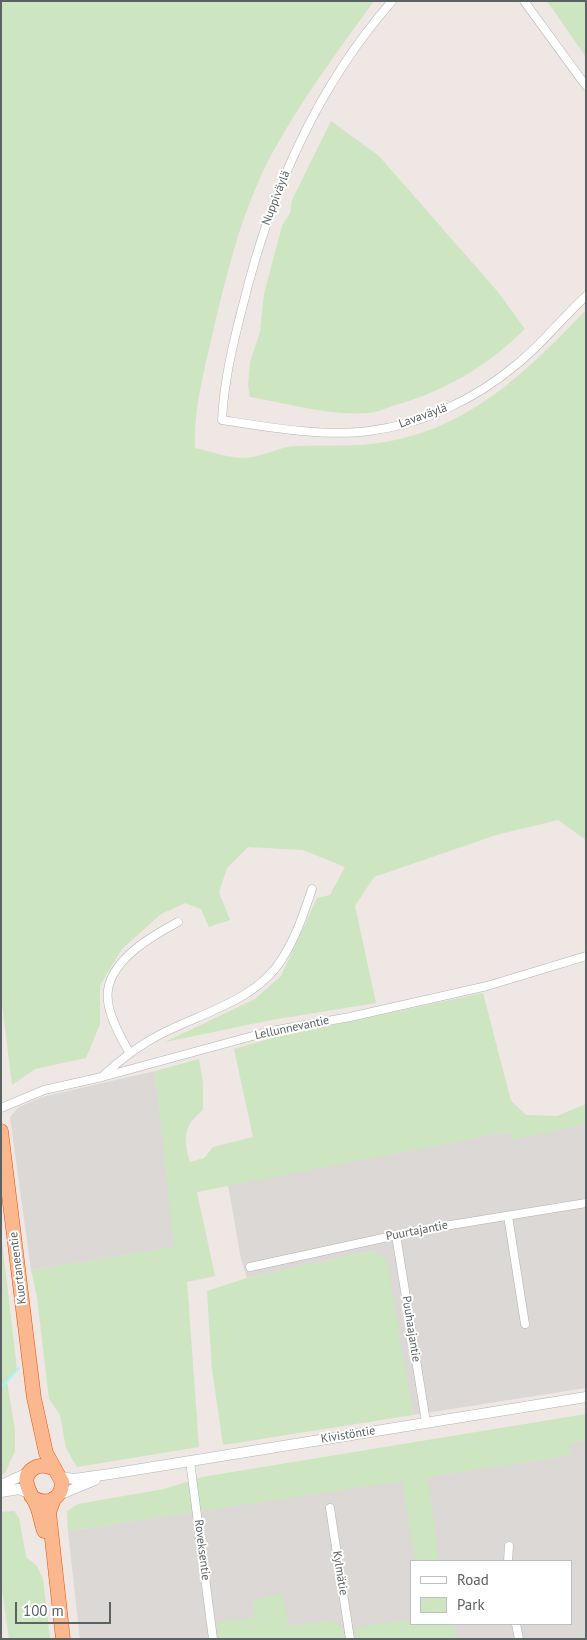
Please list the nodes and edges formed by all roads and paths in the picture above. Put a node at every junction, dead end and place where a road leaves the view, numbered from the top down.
1 (392, 1) edge
2 (524, 1) edge
3 (586, 86) edge
4 (586, 296) edge
5 (222, 420) joint
6 (312, 889) dead end
7 (178, 922) dead end
8 (586, 956) edge
9 (129, 1052) junction
10 (102, 1077) junction
11 (1, 1108) edge
12 (1, 1131) edge
13 (586, 1203) edge
14 (508, 1216) junction
15 (396, 1235) junction
16 (250, 1267) dead end
17 (525, 1324) dead end
18 (586, 1397) edge
19 (35, 1405) junction
20 (426, 1422) junction
21 (190, 1461) junction
22 (33, 1470) junction
23 (58, 1473) junction
24 (110, 1474) junction
25 (1, 1485) edge
26 (1, 1492) edge
27 (29, 1494) junction
28 (56, 1497) junction
29 (330, 1508) dead end
30 (509, 1546) dead end
31 (508, 1560) edge
32 (54, 1565) junction
33 (516, 1625) edge
34 (64, 1639) edge
35 (213, 1639) edge
36 (350, 1639) edge
37 (518, 1639) edge

1 - 5 street, Nuppiväylä
2 - 3 street
4 - 5 street, Lavaväylä
6 - 9 street
7 - 9 street
8 - 10 street, Lellunnevantie
9 - 10 street
10 - 11 street, Lellunnevantie
12 - 19 highway, Kuortaneentie
13 - 14 street, Puurtajantie
14 - 15 street, Puurtajantie
14 - 17 street
15 - 16 street, Puurtajantie
15 - 20 street, Puuhaajantie
18 - 20 main road, Kivistöntie
19 - 22 highway, Kuortaneentie
19 - 23 highway, Kuortaneentie
20 - 21 main road, Kivistöntie
21 - 24 main road, Kivistöntie
21 - 35 street, Roveksentie
22 - 23 highway
22 - 25 main road
22 - 27 highway
23 - 24 main road, Kivistöntie
23 - 28 highway
24 - 28 main road, Kivistöntie
26 - 27 main road
27 - 28 highway
27 - 32 highway
28 - 32 highway
29 - 36 street, Kylmätie
30 - 31 street
32 - 34 highway
33 - 37 street

